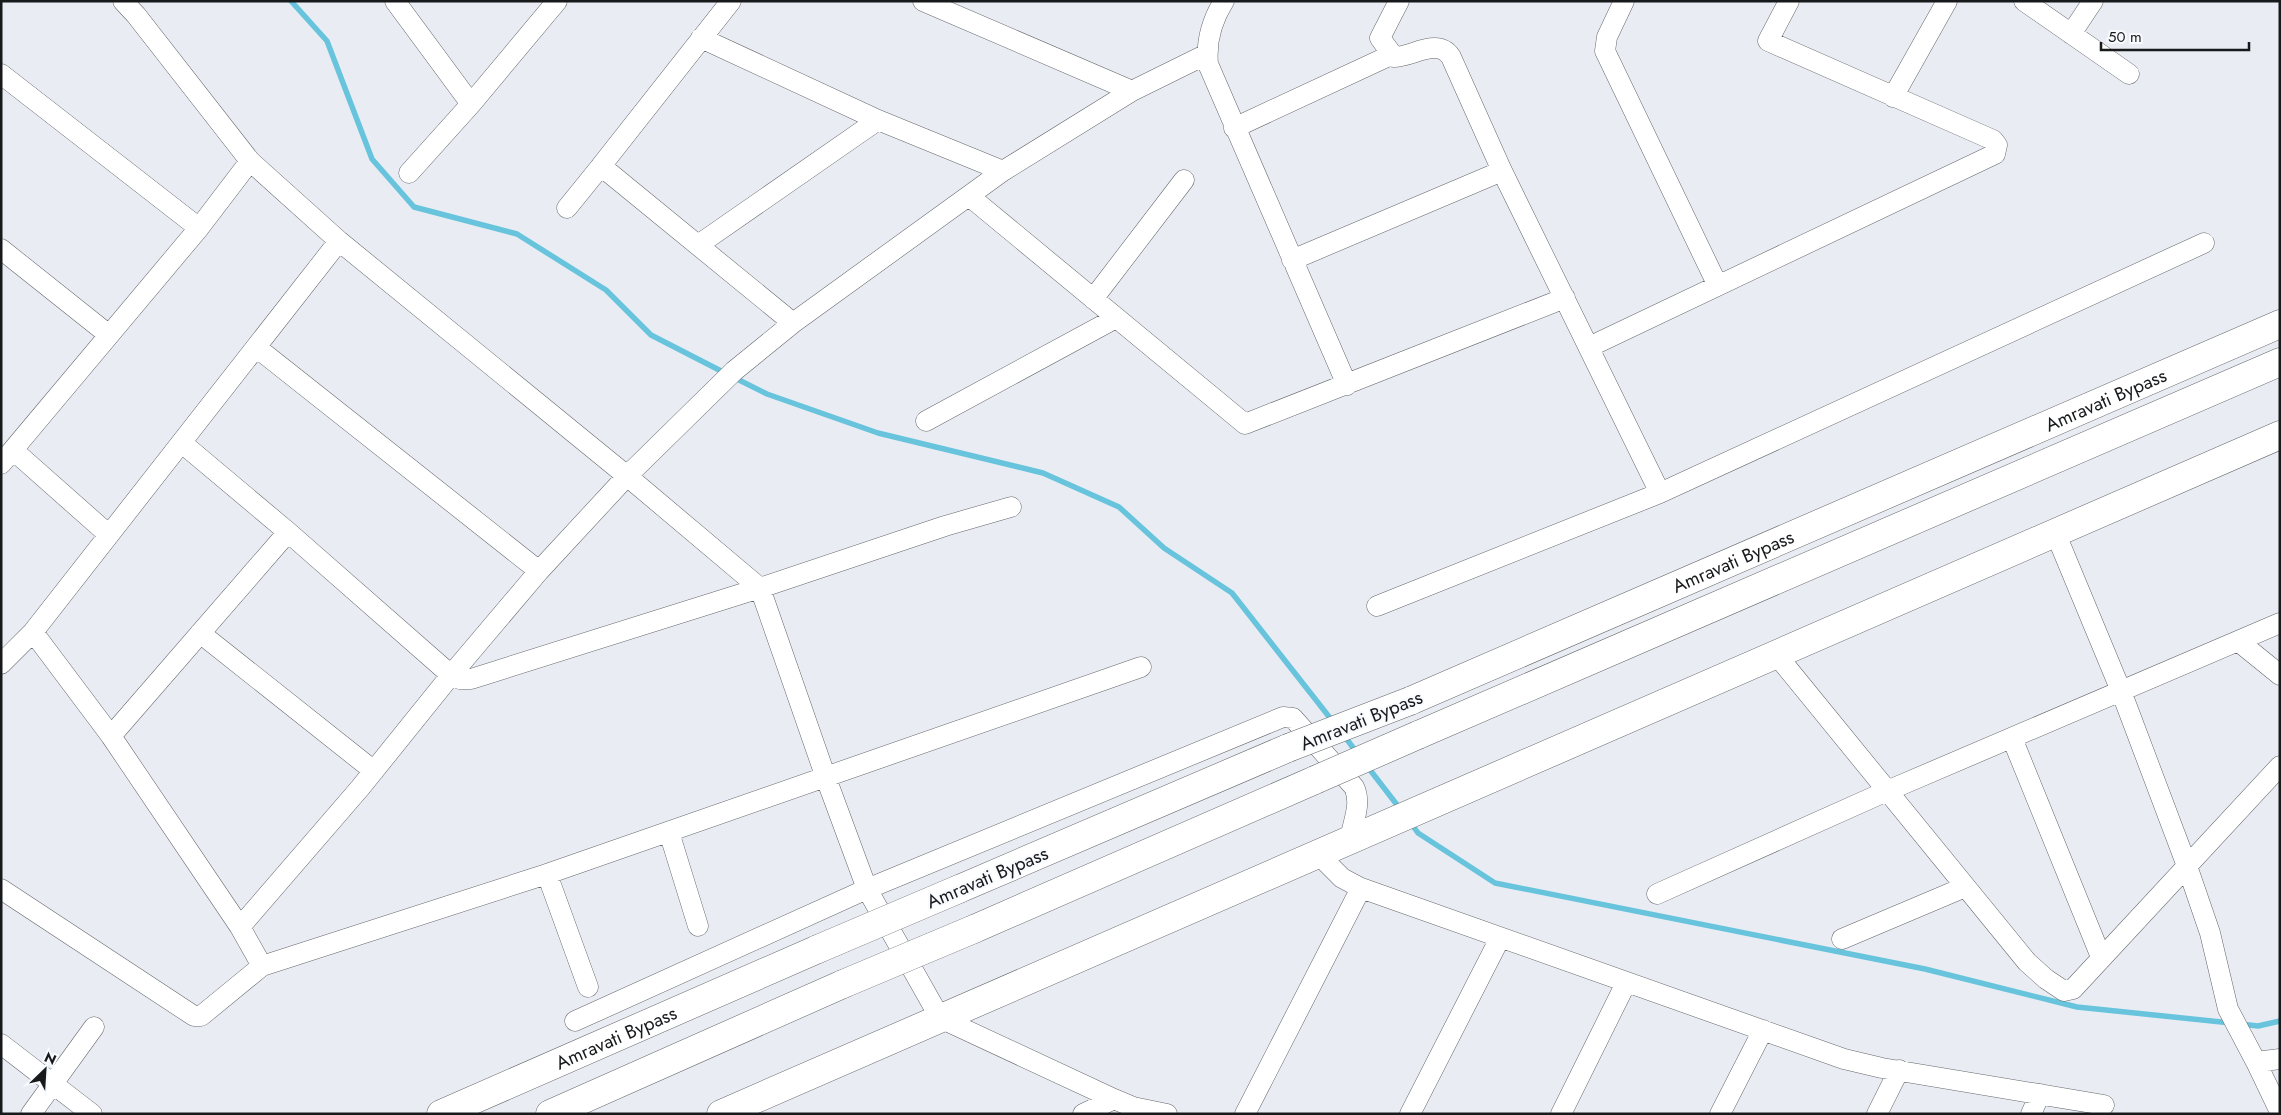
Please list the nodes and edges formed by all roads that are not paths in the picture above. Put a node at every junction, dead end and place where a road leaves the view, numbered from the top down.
1 (123, 1) edge
2 (395, 1) edge
3 (556, 1) edge
4 (731, 1) edge
5 (923, 1) edge
6 (1224, 1) edge
7 (1399, 1) edge
8 (1624, 1) edge
9 (1789, 1) edge
10 (1948, 1) edge
11 (2024, 1) edge
12 (2093, 1) edge
13 (2071, 34) junction
14 (701, 38) junction
15 (1207, 54) junction
16 (1391, 55) junction
17 (1, 74) edge
18 (2129, 74) dead end
19 (1132, 91) junction
20 (1893, 97) junction
21 (471, 104) junction
22 (878, 120) junction
23 (1234, 128) junction
24 (250, 161) junction
25 (601, 166) junction
26 (1003, 171) junction
27 (1502, 171) junction
28 (409, 173) dead end
29 (1184, 180) dead end
30 (969, 196) junction
31 (567, 208) dead end
32 (199, 228) junction
33 (339, 241) junction
34 (2204, 244) dead end
35 (698, 245) junction
36 (2, 251) edge
37 (1292, 260) junction
38 (1717, 284) junction
39 (1565, 298) junction
40 (1093, 299) junction
41 (1116, 318) junction
42 (793, 323) junction
43 (2280, 324) edge
44 (109, 335) junction
45 (256, 347) junction
46 (1589, 347) junction
47 (2280, 362) edge
48 (1347, 385) junction
49 (926, 421) dead end
50 (2280, 434) edge
51 (182, 443) junction
52 (7, 457) edge
53 (627, 476) junction
54 (1660, 493) junction
55 (1011, 507) dead end
56 (1808, 528) junction
57 (288, 532) junction
58 (2055, 532) junction
59 (109, 536) junction
60 (1823, 558) junction
61 (539, 571) junction
62 (760, 588) junction
63 (1377, 606) dead end
64 (2280, 623) edge
65 (33, 632) junction
66 (200, 633) junction
67 (2238, 641) junction
68 (1776, 653) junction
69 (1, 664) edge
70 (1141, 668) dead end
71 (451, 675) junction
72 (2280, 675) edge
73 (2121, 691) junction
74 (111, 736) junction
75 (2012, 738) junction
76 (2280, 766) edge
77 (374, 771) junction
78 (826, 778) junction
79 (1887, 791) junction
80 (669, 832) junction
81 (1350, 839) junction
82 (1318, 854) junction
83 (2187, 866) junction
84 (546, 874) junction
85 (1965, 886) junction
86 (1361, 888) junction
87 (1, 889) edge
88 (867, 889) junction
89 (1657, 894) dead end
90 (698, 926) dead end
91 (240, 927) junction
92 (1500, 938) junction
93 (1842, 939) dead end
94 (2101, 957) junction
95 (262, 966) junction
96 (1626, 983) junction
97 (588, 987) dead end
98 (940, 1018) junction
99 (575, 1021) dead end
100 (94, 1027) dead end
101 (1763, 1030) junction
102 (1, 1044) edge
103 (2280, 1059) edge
104 (2256, 1062) junction
105 (1899, 1070) junction
106 (54, 1083) junction
107 (2040, 1094) junction
108 (1114, 1099) junction
109 (2104, 1105) dead end
110 (1140, 1111) edge
111 (2280, 1112) edge
112 (31, 1114) edge
113 (92, 1114) edge
114 (441, 1114) edge
115 (550, 1114) edge
116 (721, 1114) edge
117 (1082, 1114) edge
118 (1166, 1114) edge
119 (1245, 1114) edge
120 (1410, 1114) edge
121 (1561, 1114) edge
122 (1720, 1114) edge
123 (1877, 1114) edge
124 (2031, 1114) edge

1 - 24 street
2 - 21 street
3 - 21 street
4 - 14 street
5 - 19 street
6 - 15 street
7 - 16 street
8 - 38 street
9 - 20 street
10 - 20 street
11 - 13 street
12 - 13 street
13 - 18 street
14 - 22 street
14 - 25 street
15 - 19 street
15 - 23 street
16 - 23 street
16 - 27 street
17 - 32 street
19 - 26 street
20 - 38 street
21 - 28 street
22 - 26 street
22 - 35 street
23 - 37 street
24 - 32 street
24 - 33 street
25 - 31 street
25 - 35 street
26 - 30 street
27 - 37 street
27 - 39 street
29 - 40 street
30 - 40 street
30 - 42 street
32 - 44 street
33 - 45 street
33 - 53 street
34 - 54 street
35 - 42 street
36 - 44 street
37 - 48 street
38 - 46 street
39 - 46 street
39 - 48 street
40 - 41 street
41 - 48 street
41 - 49 street
42 - 53 street
43 - 56 main road, Amravati Bypass
44 - 52 street
45 - 51 street
45 - 61 street
46 - 54 street
47 - 60 main road, Amravati Bypass
50 - 58 main road
51 - 57 street
51 - 59 street
52 - 59 street
53 - 61 street
53 - 62 street
54 - 63 street
55 - 62 street
56 - 60 main road
56 - 114 main road, Amravati Bypass, bridge
57 - 66 street
57 - 71 street
58 - 68 main road
58 - 73 street
59 - 65 street
60 - 115 main road, Amravati Bypass, bridge
61 - 71 street
62 - 71 street
62 - 78 street
64 - 67 street
65 - 69 street
65 - 74 street
66 - 74 street
66 - 77 street
67 - 72 street
67 - 73 street
68 - 79 street
68 - 81 main road
70 - 78 street
71 - 77 street
73 - 75 street
73 - 83 street
74 - 91 street
75 - 79 street
75 - 94 street
76 - 83 street
77 - 91 street
78 - 80 street
78 - 88 street
79 - 85 street
79 - 89 street
80 - 84 street
80 - 90 street
81 - 82 main road
81 - 88 street
82 - 86 street
82 - 98 main road
83 - 94 street
83 - 104 street
84 - 95 street
84 - 97 street
85 - 93 street
85 - 94 street
86 - 92 street
86 - 119 street
87 - 95 street
88 - 98 street
88 - 99 street
91 - 95 street
92 - 96 street
92 - 120 street
96 - 101 street
96 - 121 street
98 - 108 street
98 - 116 main road
100 - 106 street
101 - 105 street
101 - 122 street
102 - 106 street
103 - 104 street
104 - 111 street
105 - 107 street
105 - 123 street
106 - 112 street
106 - 113 street
107 - 109 street
107 - 124 street
108 - 110 street
108 - 117 street
110 - 118 street

